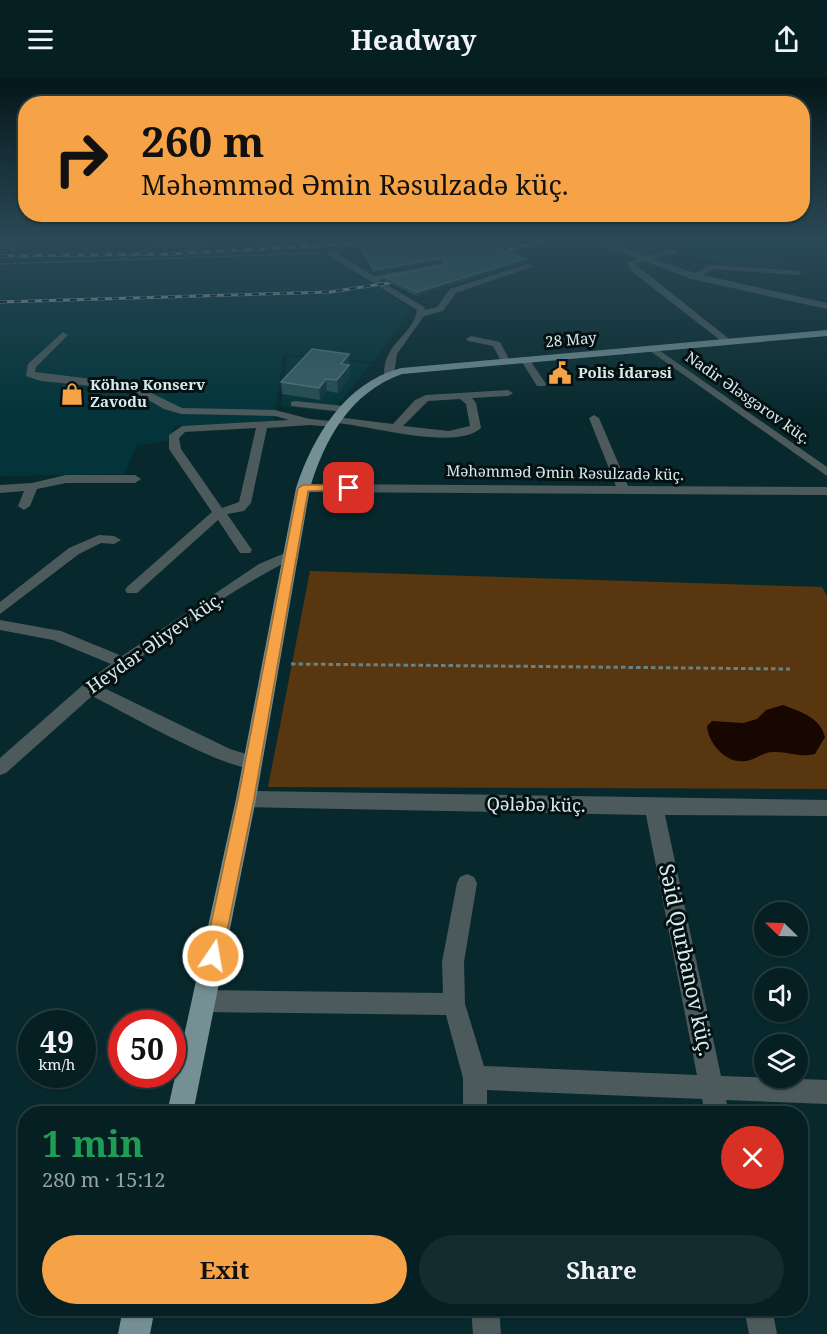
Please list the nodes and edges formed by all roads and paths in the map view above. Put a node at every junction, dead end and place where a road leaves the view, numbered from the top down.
1 (406, 299) edge
2 (447, 299) edge
3 (672, 299) edge
4 (793, 299) edge
5 (827, 306) edge
6 (422, 314) junction
7 (827, 333) edge
8 (63, 335) dead end
9 (471, 339) dead end
10 (728, 342) junction
11 (653, 348) junction
12 (525, 359) junction
13 (505, 361) junction
14 (389, 374) junction
15 (541, 384) dead end
16 (508, 393) dead end
17 (463, 396) junction
18 (295, 404) dead end
19 (337, 418) junction
20 (594, 418) dead end
21 (310, 422) junction
22 (262, 426) junction
23 (397, 427) junction
24 (827, 472) edge
25 (135, 480) dead end
26 (32, 487) junction
27 (303, 488) junction
28 (0, 489) edge
29 (624, 490) junction
30 (827, 491) edge
31 (24, 506) dead end
32 (219, 512) junction
33 (114, 540) dead end
34 (245, 550) dead end
35 (292, 554) junction
36 (132, 590) dead end
37 (0, 609) edge
38 (0, 625) edge
39 (123, 663) junction
40 (291, 664) dead end
41 (790, 669) dead end
42 (90, 688) junction
43 (253, 763) junction
44 (0, 768) edge
45 (246, 799) junction
46 (654, 807) junction
47 (827, 808) edge
48 (467, 883) dead end
49 (204, 1001) junction
50 (454, 1004) junction
51 (475, 1078) junction
52 (712, 1086) junction
53 (827, 1092) edge
54 (182, 1106) edge
55 (475, 1106) edge
56 (716, 1106) edge
57 (138, 1316) edge
58 (486, 1316) edge
59 (760, 1316) edge
60 (134, 1334) edge
61 (487, 1334) edge
62 (763, 1334) edge

1 - 6 street
2 - 6 street
3 - 10 street
4 - 5 street
6 - 14 street
7 - 10 main road, 28 May
8 - 21 street
9 - 13 street
10 - 11 main road, 28 May
11 - 12 main road, 28 May
11 - 24 street, Nadir Ələsgərov küç.
12 - 13 main road, 28 May
12 - 15 street
13 - 14 main road, 28 May
14 - 19 main road
16 - 17 street
17 - 23 street
17 - 23 street
18 - 19 street
19 - 21 street
19 - 23 street
19 - 27 main road
20 - 29 street
21 - 22 street
22 - 32 street
22 - 32 street
25 - 26 street
26 - 28 street
26 - 31 street
27 - 29 street, Məhəmməd Əmin Rəsulzadə küç.
27 - 35 main road
29 - 30 street, Məhəmməd Əmin Rəsulzadə küç.
32 - 34 street
32 - 36 street
33 - 37 street
35 - 39 street, Heydər Əliyev küç.
35 - 43 main road
38 - 39 street
39 - 42 street, Heydər Əliyev küç.
40 - 41 path
42 - 43 street
42 - 44 street, Heydər Əliyev küç.
43 - 45 main road
45 - 46 street, Qələbə küç.
45 - 49 main road
46 - 47 street, Qələbə küç.
46 - 52 street, Səid Qurbanov küç.
48 - 50 street
49 - 50 street
49 - 54 main road
50 - 51 street
51 - 52 street
51 - 55 street
52 - 53 street
52 - 56 street, Səid Qurbanov küç.
57 - 60 main road
58 - 61 street
59 - 62 street

